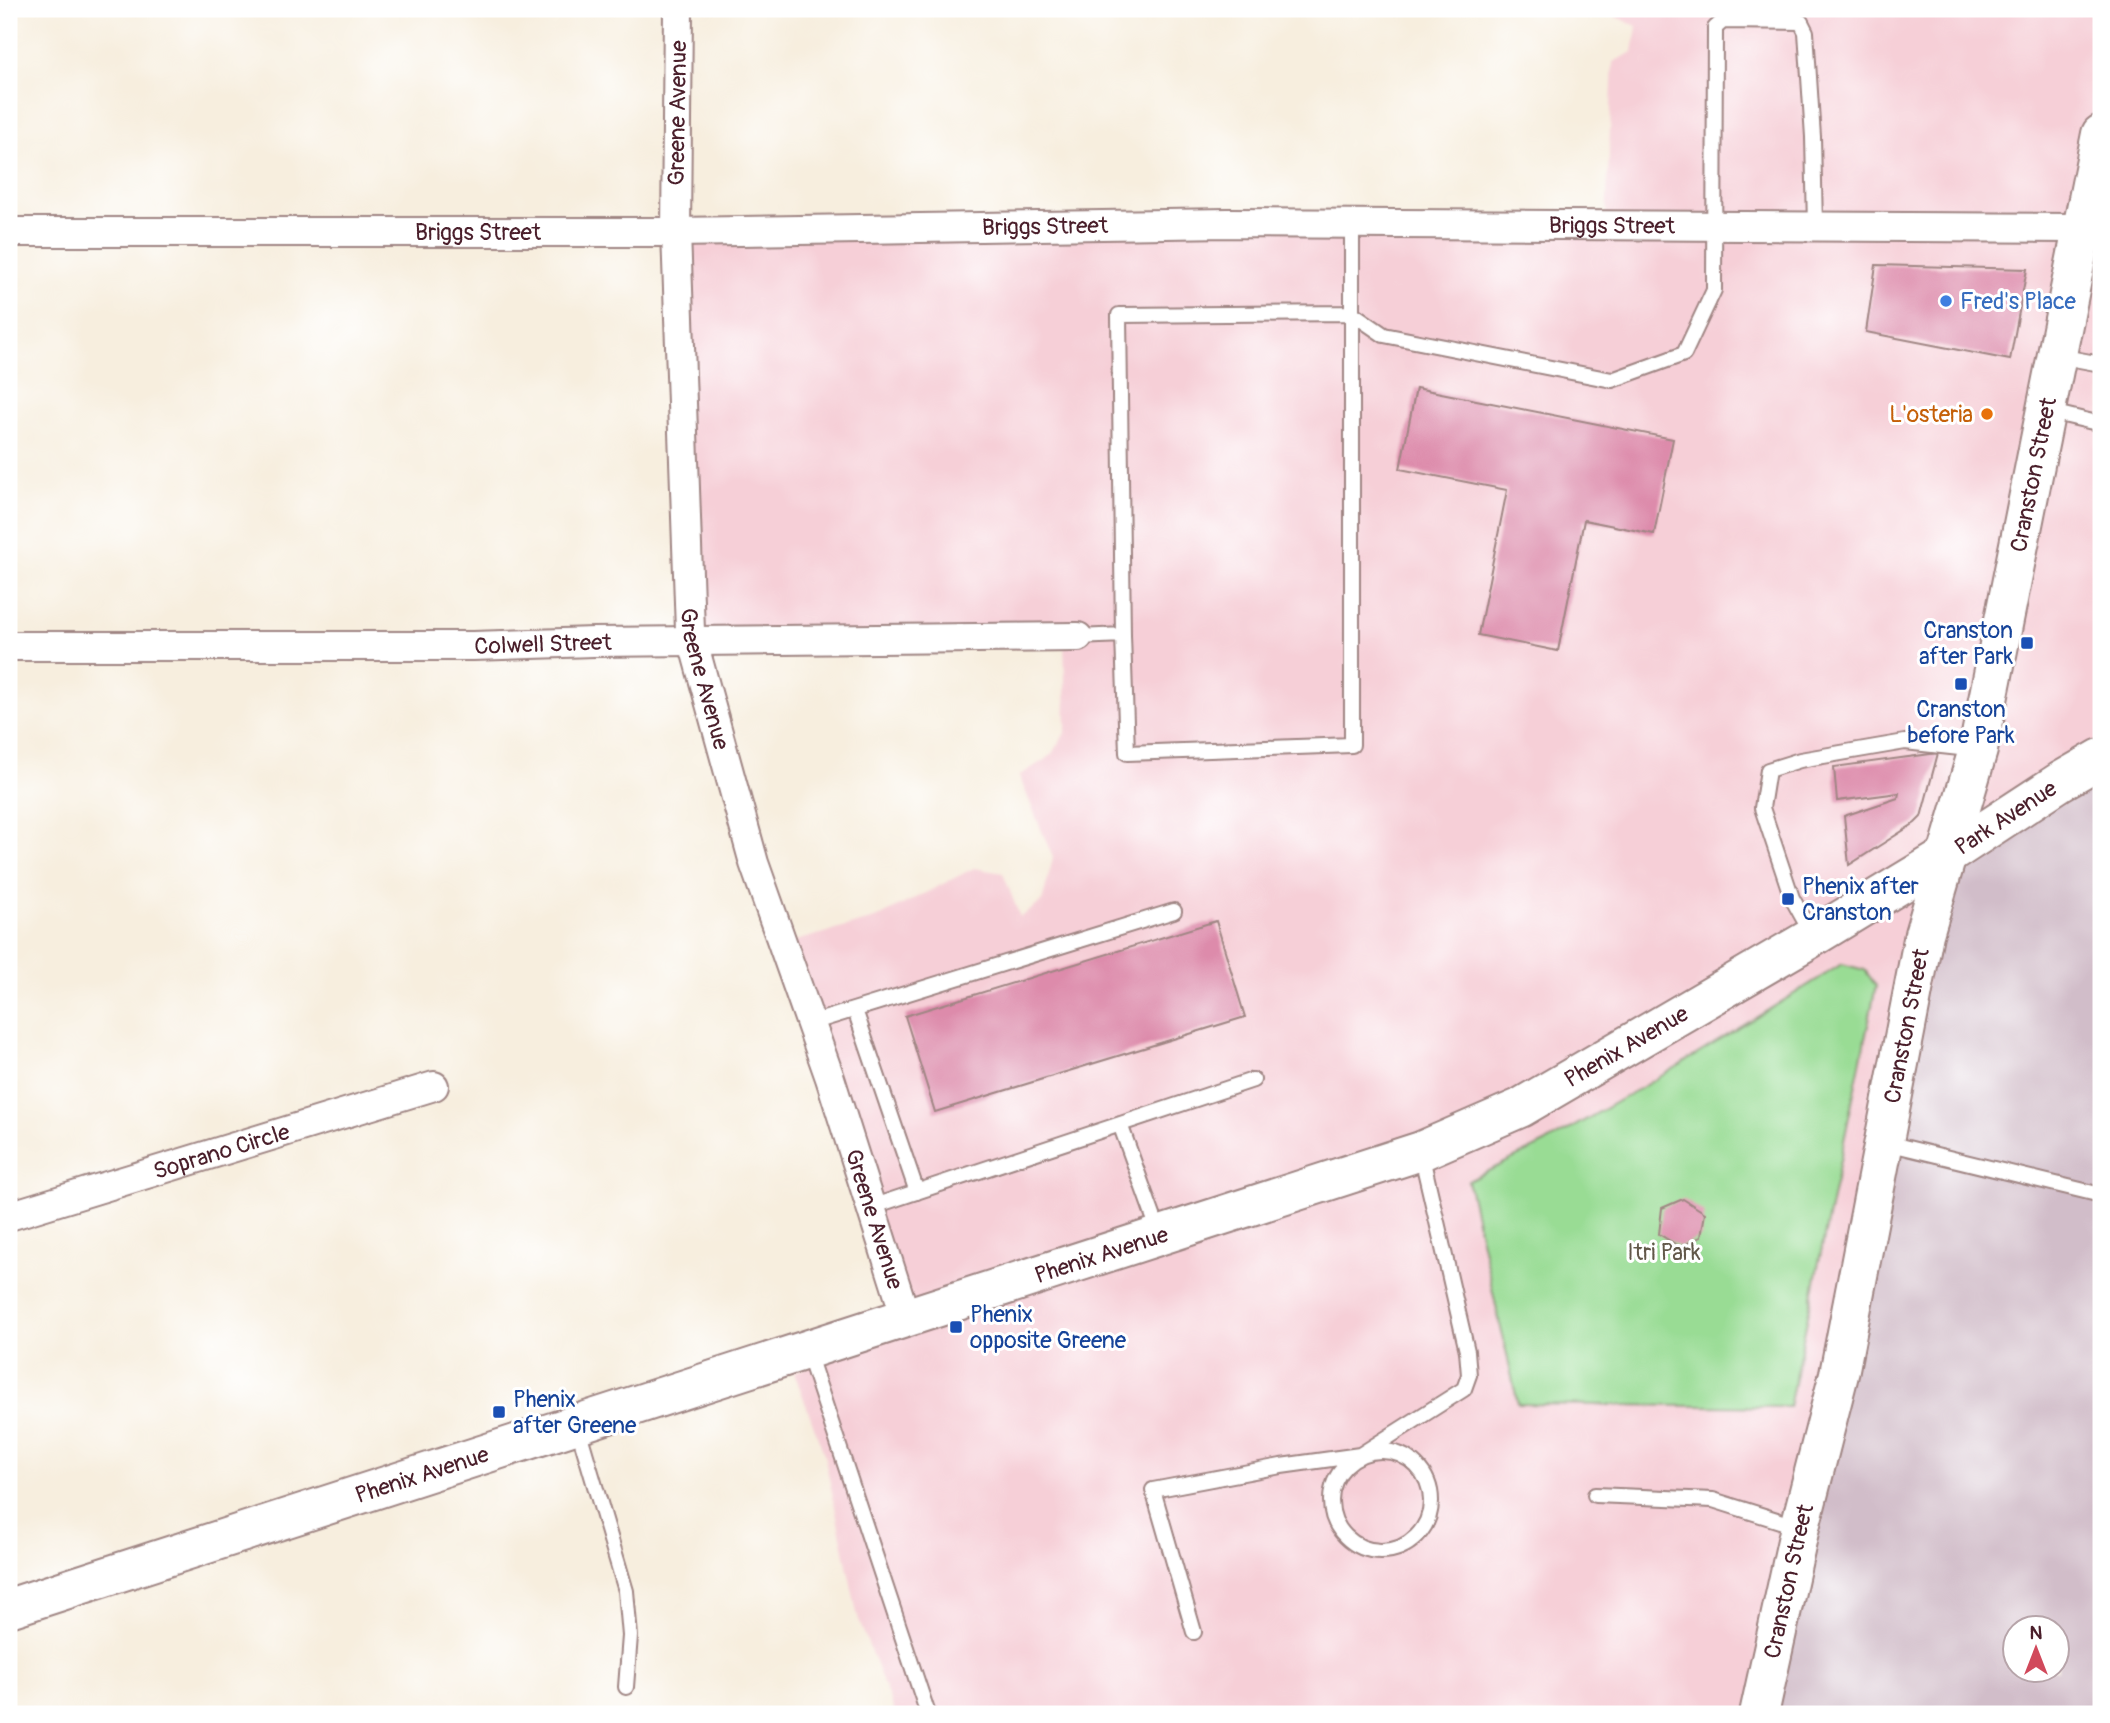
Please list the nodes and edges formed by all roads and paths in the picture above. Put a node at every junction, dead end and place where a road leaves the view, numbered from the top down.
1 (678, 9) edge
2 (2101, 134) edge
3 (2096, 187) edge
4 (1352, 224) junction
5 (1715, 226) junction
6 (1815, 226) junction
7 (9, 232) edge
8 (676, 232) junction
9 (2083, 246) junction
10 (1352, 313) junction
11 (2057, 356) junction
12 (2101, 364) edge
13 (2046, 411) junction
14 (2101, 424) edge
15 (1123, 635) junction
16 (1078, 637) joint
17 (694, 642) junction
18 (9, 646) edge
19 (1978, 750) junction
20 (2101, 758) edge
21 (1945, 857) junction
22 (1174, 911) dead end
23 (1814, 937) junction
24 (855, 1010) junction
25 (811, 1023) junction
26 (1253, 1080) dead end
27 (434, 1086) dead end
28 (1120, 1124) junction
29 (1885, 1143) junction
30 (1421, 1151) junction
31 (917, 1192) junction
32 (2101, 1195) edge
33 (872, 1207) junction
34 (9, 1216) edge
35 (1160, 1236) junction
36 (906, 1318) junction
37 (807, 1349) junction
38 (577, 1424) junction
39 (1360, 1455) junction
40 (1595, 1495) dead end
41 (1800, 1527) junction
42 (9, 1608) edge
43 (1194, 1633) dead end
44 (626, 1687) dead end
45 (928, 1714) edge
46 (1759, 1714) edge

1 - 8 street, Greene Avenue
2 - 3 main road, Cranston Street
3 - 9 main road, Cranston Street
4 - 5 street, Briggs Street
4 - 8 street, Briggs Street
4 - 10 lane
5 - 6 street, Briggs Street
5 - 6 lane
5 - 10 lane
6 - 9 street, Briggs Street
7 - 8 street, Briggs Street
8 - 17 street, Greene Avenue
9 - 11 main road, Cranston Street
10 - 15 lane
10 - 15 lane
11 - 12 lane
11 - 13 main road, Cranston Street
13 - 14 lane
13 - 19 main road, Cranston Street
15 - 16 lane
16 - 17 street, Colwell Street
17 - 18 street, Colwell Street
17 - 25 street, Greene Avenue
19 - 21 main road, Cranston Street
19 - 23 lane
20 - 21 main road, Park Avenue
21 - 23 main road, Phenix Avenue
21 - 29 main road, Cranston Street
22 - 24 lane
23 - 30 main road, Phenix Avenue
24 - 25 lane
24 - 31 lane
25 - 33 street, Greene Avenue
26 - 28 lane
27 - 34 street, Soprano Circle
28 - 31 lane
28 - 35 lane
29 - 32 lane
29 - 41 main road, Cranston Street
30 - 35 main road, Phenix Avenue
30 - 39 lane
31 - 33 lane
33 - 36 street, Greene Avenue
35 - 36 main road, Phenix Avenue
36 - 37 main road, Phenix Avenue
37 - 38 main road, Phenix Avenue
37 - 45 lane
38 - 42 main road, Phenix Avenue
38 - 44 lane
39 - 39 lane
39 - 43 lane
40 - 41 lane
41 - 46 main road, Cranston Street

